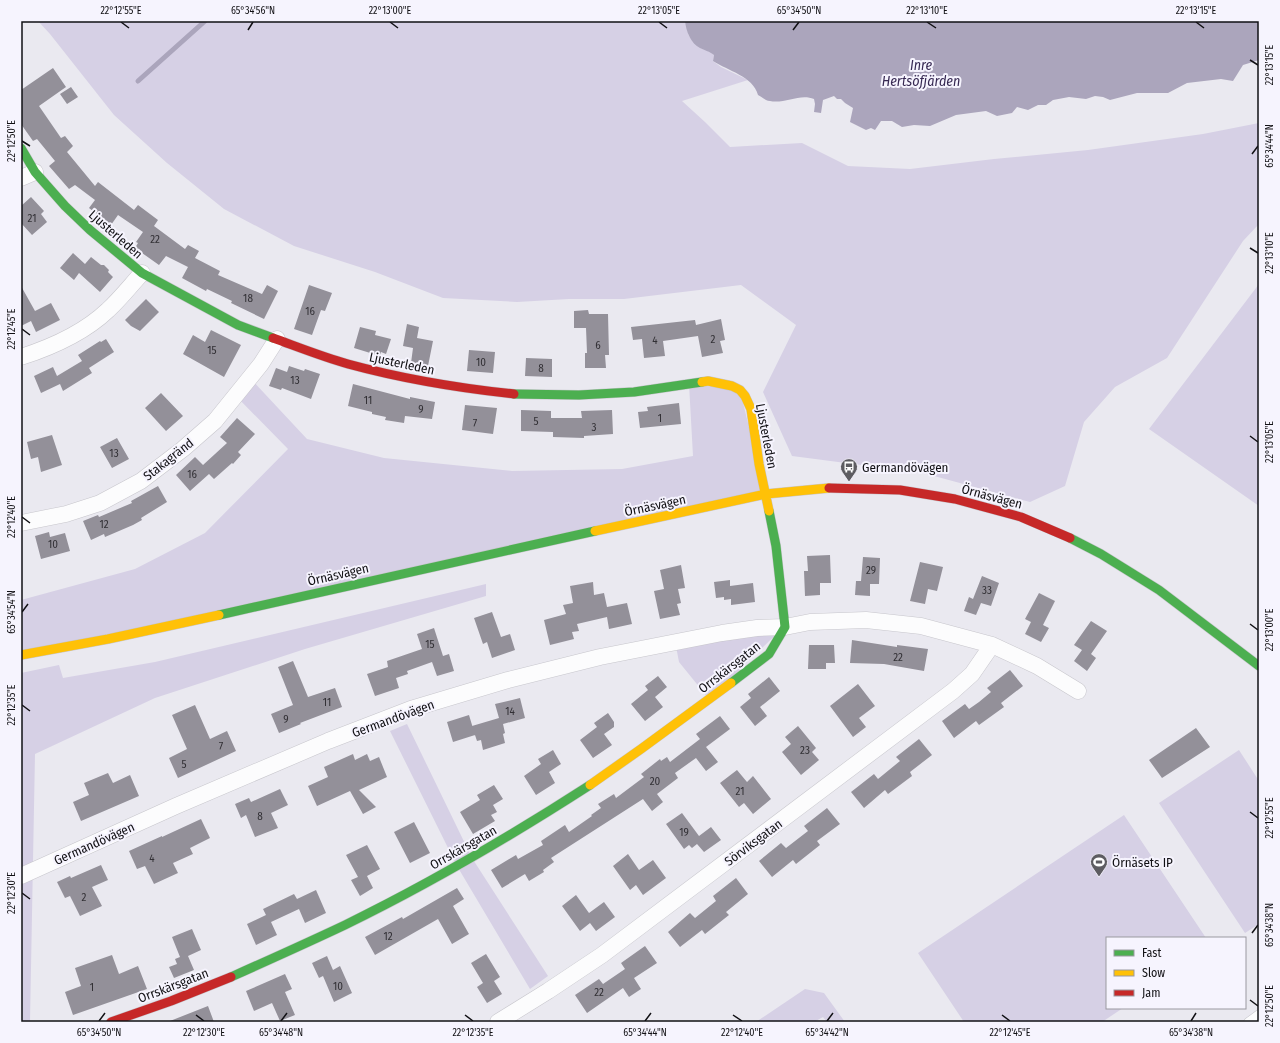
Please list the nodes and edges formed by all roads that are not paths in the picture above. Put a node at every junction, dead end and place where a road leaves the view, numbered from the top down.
1 (21, 148) edge
2 (28, 175) edge
3 (142, 273) junction
4 (277, 339) junction
5 (21, 357) edge
6 (766, 494) junction
7 (21, 523) edge
8 (785, 627) junction
9 (992, 645) junction
10 (21, 655) edge
11 (1259, 666) edge
12 (1078, 691) dead end
13 (21, 876) edge
14 (1259, 1014) edge
15 (111, 1022) edge
16 (498, 1022) edge
17 (1248, 1022) edge

1 - 2 street, Ljusterleden
2 - 3 street, Ljusterleden
3 - 4 street, Ljusterleden
3 - 5 street
4 - 6 street, Ljusterleden
4 - 7 street, Stakagränd
6 - 8 street
6 - 10 street, Örnäsvägen
6 - 11 street, Örnäsvägen
8 - 9 street, Germandövägen
8 - 13 street, Germandövägen
8 - 15 street, Orrskärsgatan
9 - 12 street, Germandövägen
9 - 16 street, Sörviksgatan
14 - 17 lane

